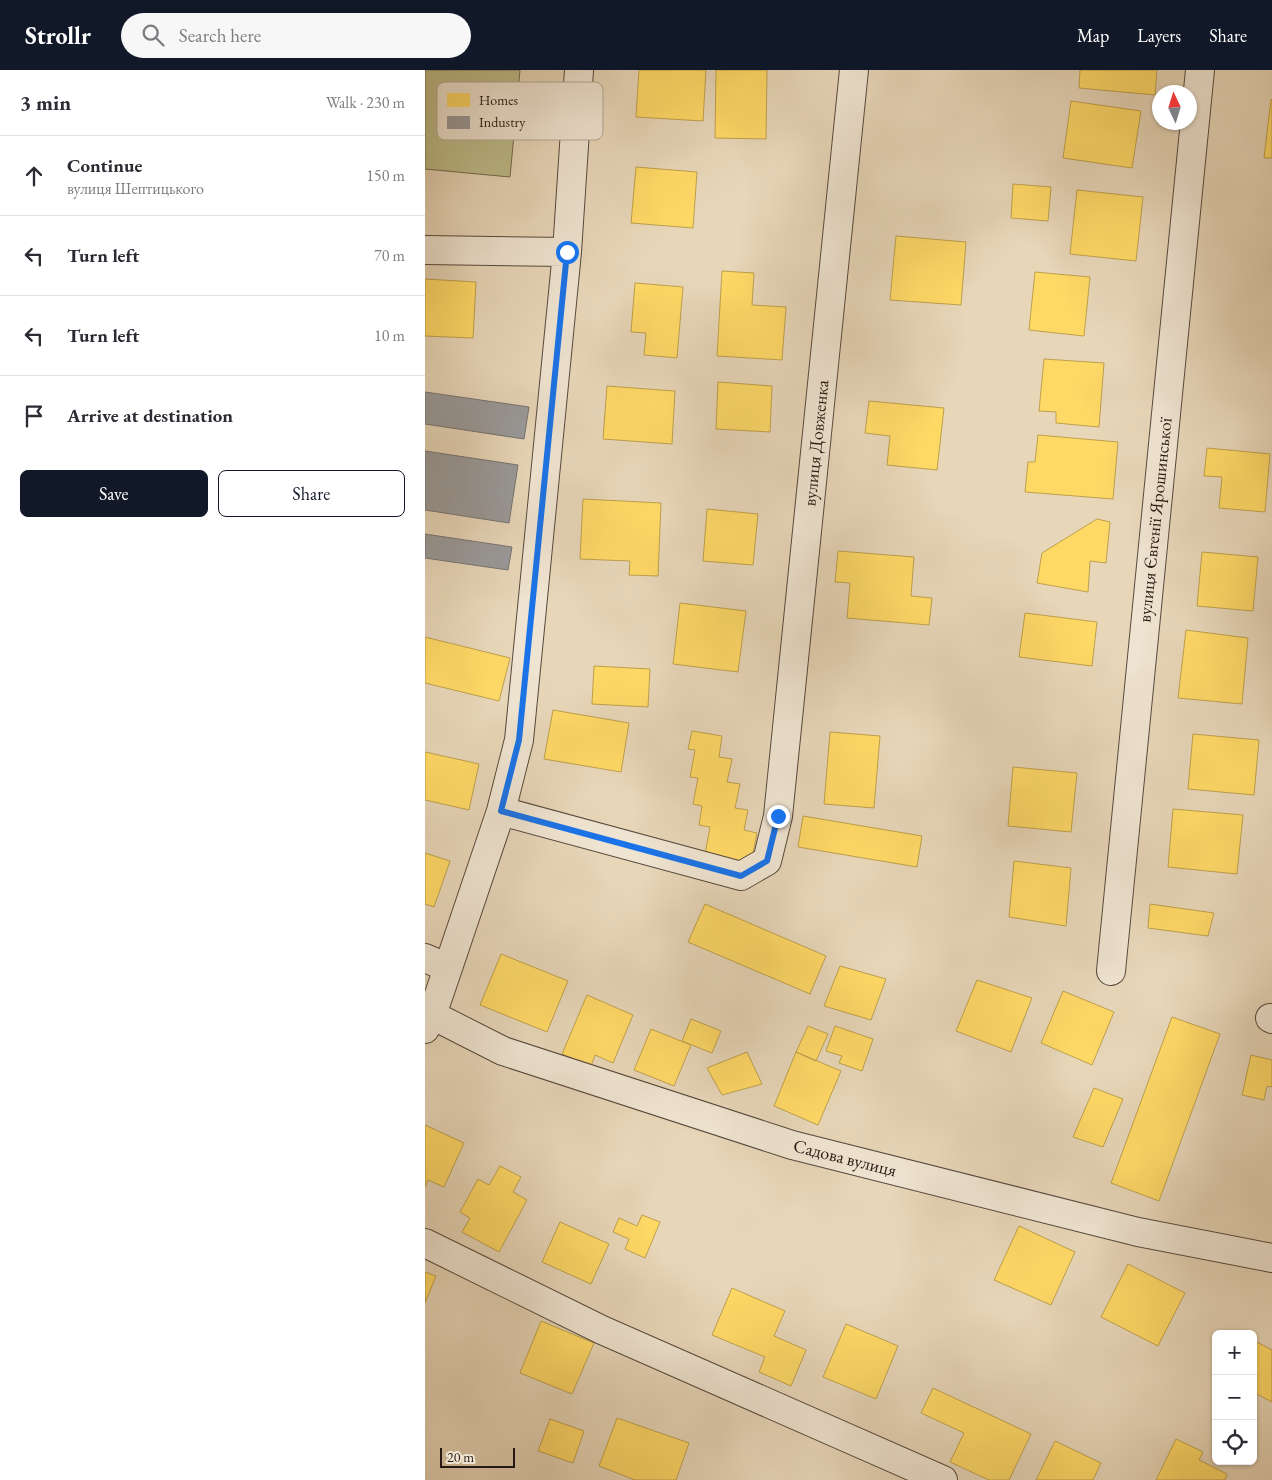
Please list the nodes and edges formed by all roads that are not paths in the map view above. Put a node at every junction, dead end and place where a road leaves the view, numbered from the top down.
1 (854, 70) edge
2 (1200, 70) edge
3 (574, 140) edge
4 (425, 250) edge
5 (567, 252) junction
6 (501, 811) junction
7 (437, 963) edge
8 (1111, 970) dead end
9 (429, 1022) edge
10 (425, 1243) edge
11 (1272, 1258) edge
12 (943, 1480) edge

1 - 6 street, вулиця Довженка
2 - 8 street, вулиця Євгенії Ярошинської
3 - 5 street
4 - 5 street
5 - 6 street
6 - 7 street
7 - 9 street
9 - 11 street, Садова вулиця
10 - 12 street

